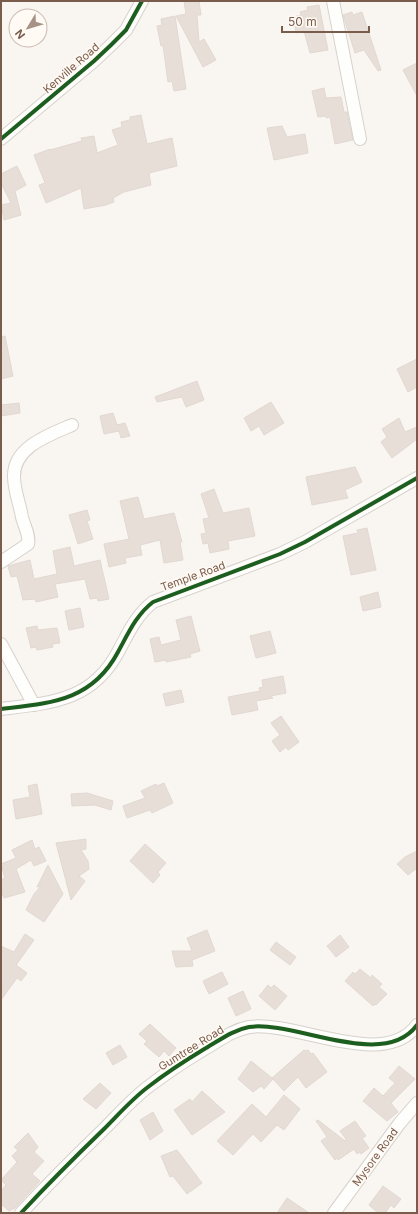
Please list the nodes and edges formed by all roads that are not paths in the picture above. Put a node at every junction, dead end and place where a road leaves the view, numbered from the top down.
1 (142, 1) edge
2 (333, 1) edge
3 (1, 139) edge
4 (360, 139) dead end
5 (72, 425) dead end
6 (417, 478) edge
7 (1, 562) edge
8 (1, 644) edge
9 (34, 705) junction
10 (1, 709) edge
11 (417, 1026) edge
12 (417, 1103) edge
13 (21, 1213) edge
14 (334, 1213) edge

1 - 3 street, Kenville Road
2 - 4 street
5 - 7 street
6 - 9 street, Temple Road
8 - 9 street
9 - 10 street, Temple Road
11 - 13 street, Gumtree Road
12 - 14 street, Mysore Road

